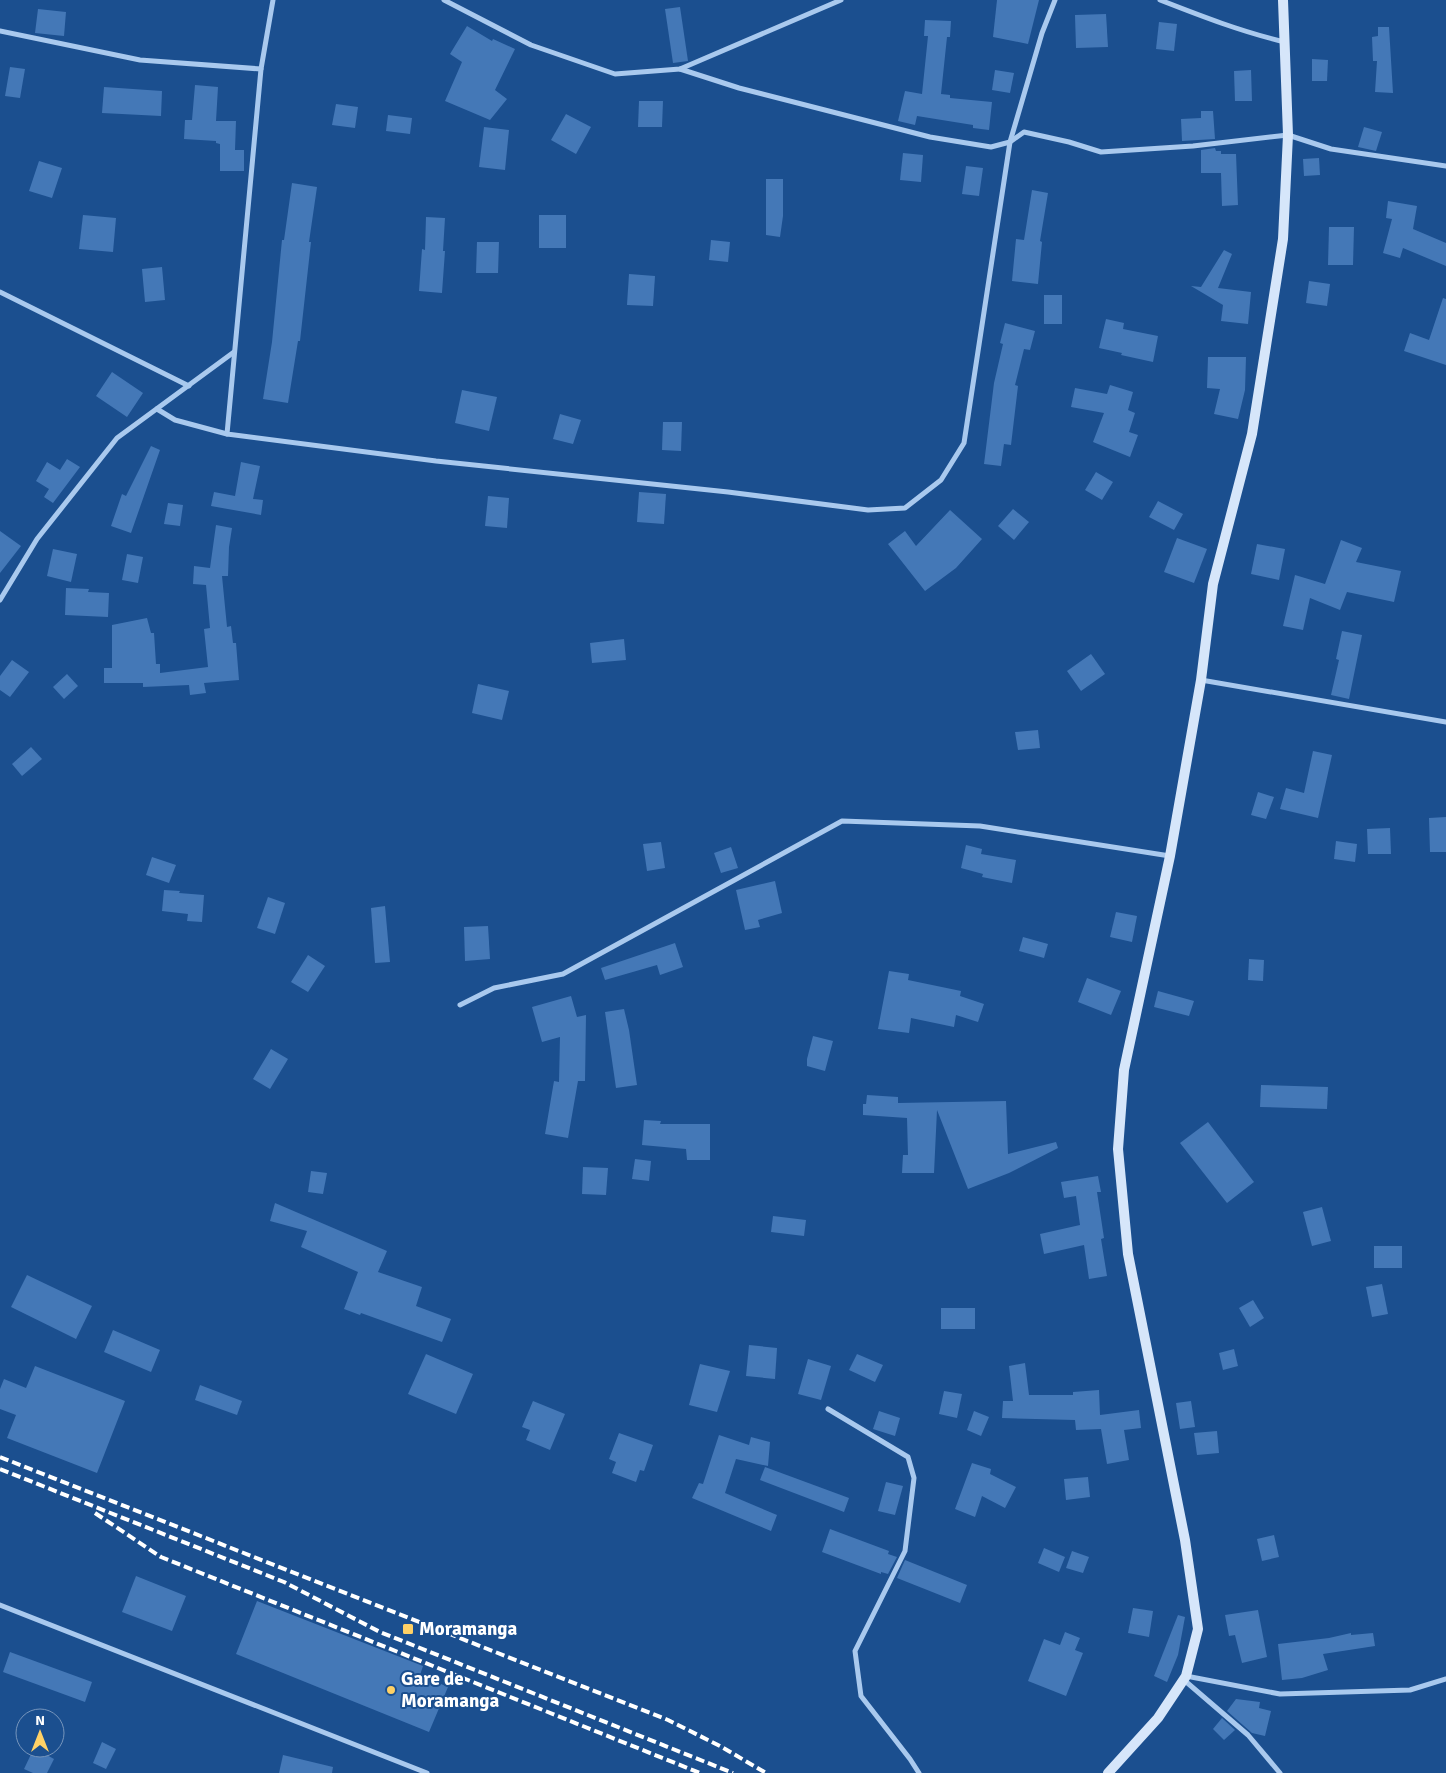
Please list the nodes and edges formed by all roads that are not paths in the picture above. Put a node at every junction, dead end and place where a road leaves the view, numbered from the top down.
1 (273, 0) edge
2 (444, 0) edge
3 (841, 0) edge
4 (1055, 0) edge
5 (1160, 0) edge
6 (1283, 0) edge
7 (0, 31) edge
8 (1285, 42) junction
9 (260, 69) junction
10 (680, 69) junction
11 (1288, 135) junction
12 (1010, 142) junction
13 (1446, 166) edge
14 (0, 292) edge
15 (234, 352) junction
16 (189, 386) junction
17 (157, 409) junction
18 (227, 434) junction
19 (0, 600) edge
20 (1201, 680) junction
21 (1446, 722) edge
22 (1170, 856) junction
23 (460, 1005) dead end
24 (828, 1409) dead end
25 (0, 1605) edge
26 (1185, 1678) junction
27 (1446, 1679) edge
28 (427, 1773) edge
29 (919, 1773) edge
30 (1108, 1773) edge
31 (1280, 1773) edge

1 - 9 street
2 - 10 street
3 - 10 street
4 - 12 street
5 - 8 street
6 - 8 main road
7 - 9 street
8 - 11 main road
9 - 15 street
10 - 12 street
11 - 12 street
11 - 13 street
11 - 20 main road
12 - 18 street
14 - 16 street
15 - 16 street
15 - 18 street
16 - 17 street
17 - 18 street
17 - 19 street
20 - 21 street
20 - 22 main road
22 - 23 street
22 - 26 main road
24 - 29 street
25 - 28 street
26 - 27 street
26 - 30 main road
26 - 31 street

